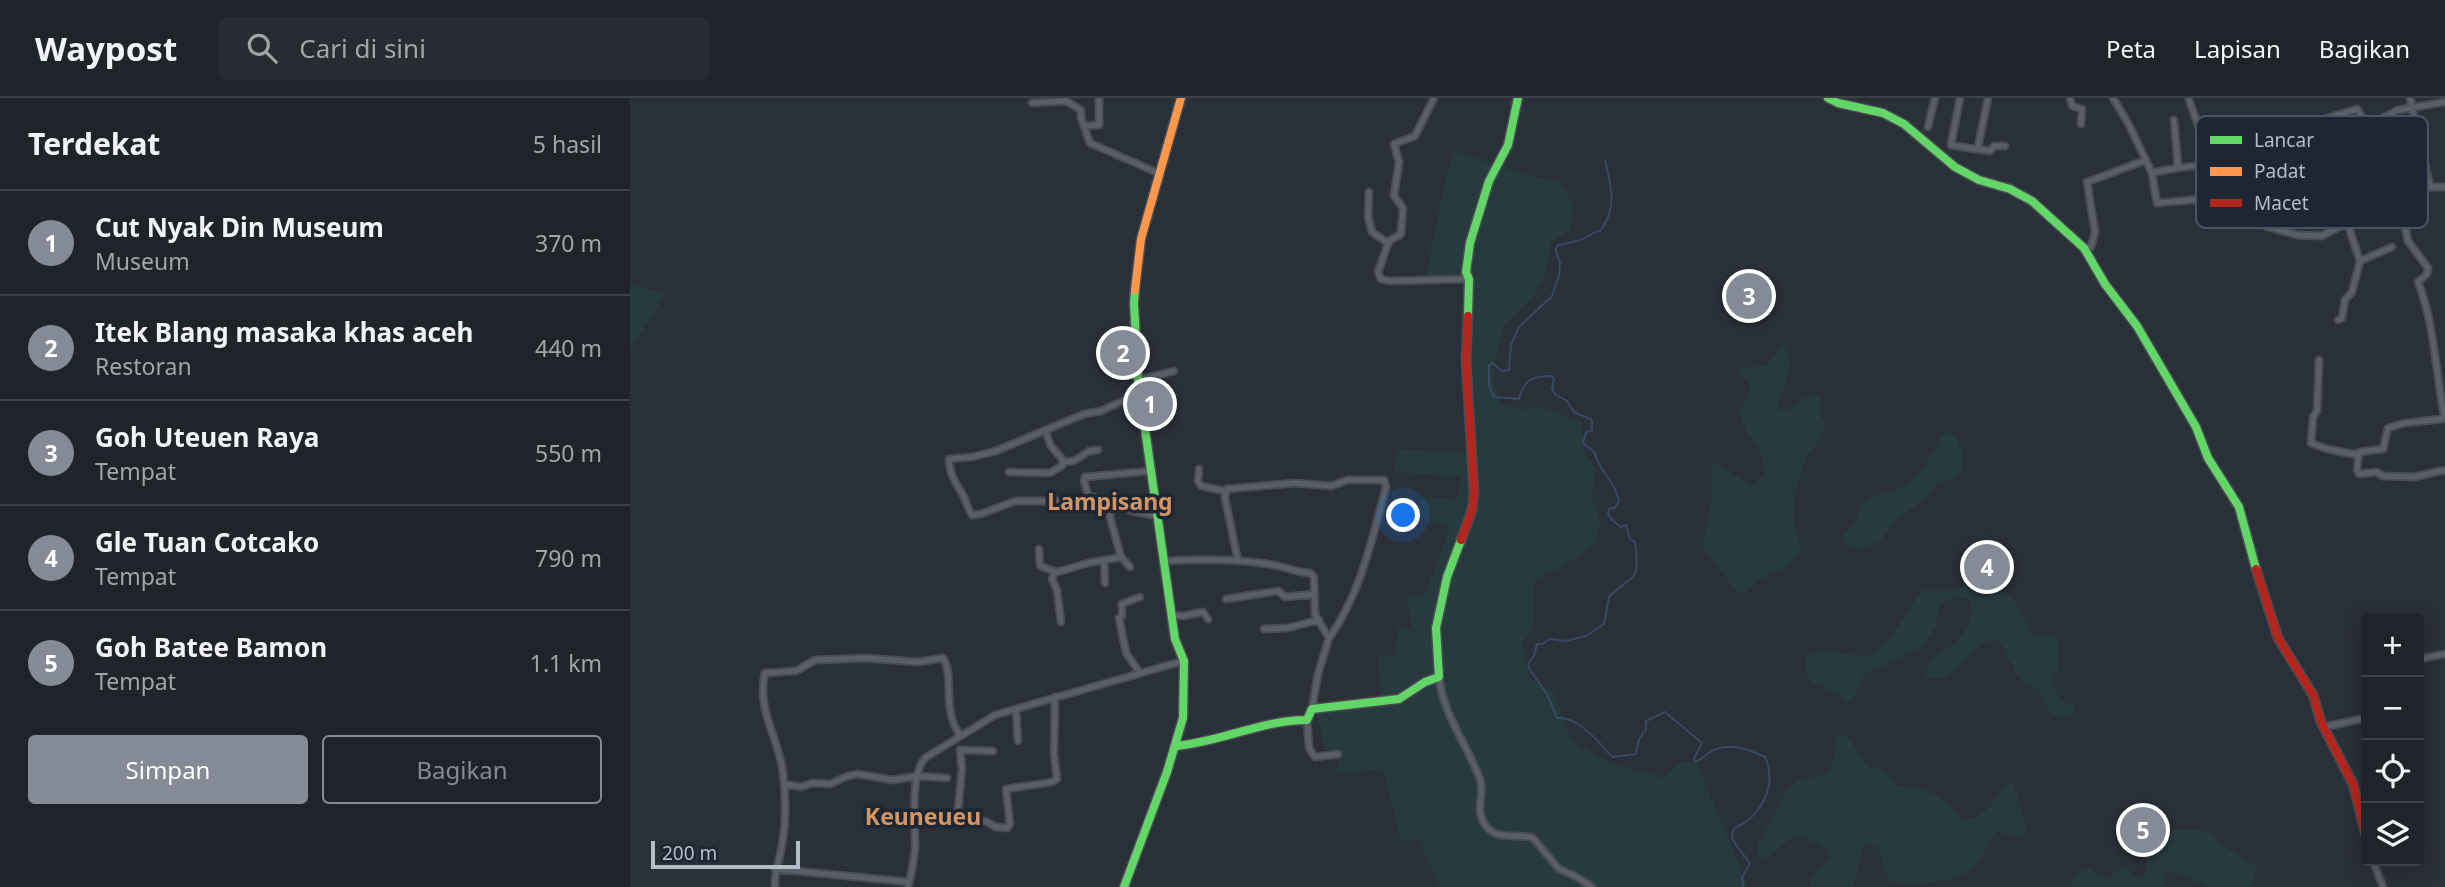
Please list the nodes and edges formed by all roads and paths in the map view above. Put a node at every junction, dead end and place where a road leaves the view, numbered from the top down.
1 (1099, 98) edge
2 (1181, 98) edge
3 (1434, 98) edge
4 (1518, 98) edge
5 (1828, 98) edge
6 (1935, 98) edge
7 (1960, 98) edge
8 (1988, 98) edge
9 (2070, 98) edge
10 (2113, 98) edge
11 (2410, 98) edge
12 (1065, 100) edge
13 (2189, 100) dead end
14 (2445, 102) edge
15 (1032, 103) dead end
16 (2412, 108) junction
17 (2334, 116) edge
18 (2362, 116) edge
19 (2387, 116) edge
20 (2414, 116) edge
21 (2196, 119) edge
22 (2174, 120) dead end
23 (2081, 124) dead end
24 (1084, 126) junction
25 (1928, 127) dead end
26 (2005, 146) dead end
27 (1977, 149) junction
28 (2146, 160) junction
29 (2196, 165) edge
30 (2178, 166) junction
31 (1158, 173) junction
32 (2152, 173) junction
33 (2428, 177) edge
34 (2430, 187) joint
35 (2445, 187) edge
36 (1369, 192) dead end
37 (2196, 200) edge
38 (2272, 228) edge
39 (2336, 228) edge
40 (2350, 228) edge
41 (2405, 228) edge
42 (1388, 243) junction
43 (2392, 247) dead end
44 (2084, 248) junction
45 (2360, 261) junction
46 (1468, 279) junction
47 (2338, 320) dead end
48 (2319, 360) dead end
49 (1174, 371) dead end
50 (1138, 380) junction
51 (1140, 393) junction
52 (1045, 430) junction
53 (1098, 450) dead end
54 (2358, 455) junction
55 (1063, 462) junction
56 (1199, 469) dead end
57 (2445, 470) edge
58 (1151, 471) junction
59 (1009, 472) dead end
60 (1225, 491) junction
61 (1089, 498) junction
62 (1115, 506) junction
63 (1158, 516) junction
64 (1039, 548) dead end
65 (1121, 557) junction
66 (1104, 560) junction
67 (1165, 561) junction
68 (1238, 561) junction
69 (1130, 567) dead end
70 (1056, 572) junction
71 (1105, 583) dead end
72 (1315, 594) junction
73 (1140, 597) dead end
74 (1226, 599) dead end
75 (1172, 615) junction
76 (1208, 619) dead end
77 (1319, 620) junction
78 (1061, 622) dead end
79 (1264, 629) dead end
80 (1329, 638) junction
81 (2445, 654) edge
82 (2424, 658) edge
83 (1184, 661) junction
84 (1140, 673) junction
85 (1439, 677) junction
86 (1055, 697) junction
87 (1016, 709) junction
88 (1312, 709) junction
89 (2361, 719) edge
90 (1307, 720) junction
91 (2323, 727) junction
92 (960, 736) junction
93 (1018, 741) dead end
94 (1176, 746) junction
95 (993, 751) dead end
96 (1338, 754) dead end
97 (918, 776) junction
98 (947, 778) dead end
99 (784, 784) junction
100 (915, 815) junction
101 (2361, 816) edge
102 (957, 820) junction
103 (2375, 866) edge
104 (775, 869) junction
105 (908, 884) edge
106 (775, 887) edge
107 (1124, 887) edge
108 (1592, 887) edge
109 (2383, 887) edge

1 - 24 street
2 - 31 main road
3 - 42 street
4 - 46 main road
5 - 44 main road
6 - 25 street
7 - 27 street
8 - 27 street
9 - 23 street
10 - 28 street
11 - 16 street
12 - 15 street
12 - 24 street
13 - 21 street
14 - 16 street
16 - 19 street
16 - 20 street
17 - 18 street
22 - 30 street
24 - 31 street
26 - 27 street
28 - 32 street
28 - 44 street
29 - 30 street
30 - 32 street
31 - 50 main road
32 - 37 street
33 - 34 street
34 - 35 street
36 - 42 street
38 - 39 street
40 - 45 street
41 - 54 street
42 - 46 street
43 - 45 street
44 - 91 main road
45 - 47 street
46 - 85 main road
48 - 54 street
49 - 50 street
50 - 51 main road
51 - 52 street
51 - 58 main road
52 - 55 street
52 - 61 street
53 - 55 street
54 - 57 street
55 - 59 street
56 - 60 street
58 - 61 street
58 - 63 main road
60 - 68 street
60 - 80 street
61 - 62 street
62 - 63 street
62 - 65 street
63 - 67 main road
64 - 70 street
65 - 66 street
65 - 69 street
66 - 70 street
66 - 71 street
67 - 68 street
67 - 75 main road
68 - 72 street
70 - 78 street
72 - 74 street
72 - 77 street
73 - 84 street
75 - 76 street
75 - 83 main road
77 - 79 street
77 - 80 street
80 - 88 street
81 - 82 street
83 - 84 street
83 - 94 main road
84 - 86 street
85 - 88 main road
85 - 108 street
86 - 87 street
86 - 102 street
87 - 92 street
87 - 93 street
88 - 90 main road
89 - 91 street
90 - 94 main road
90 - 96 street
91 - 101 main road
92 - 97 street
92 - 99 street
94 - 107 main road
95 - 102 street
97 - 98 street
97 - 99 street
97 - 100 street
99 - 104 street
100 - 102 street
100 - 105 street
103 - 109 street
104 - 105 street
104 - 106 street

